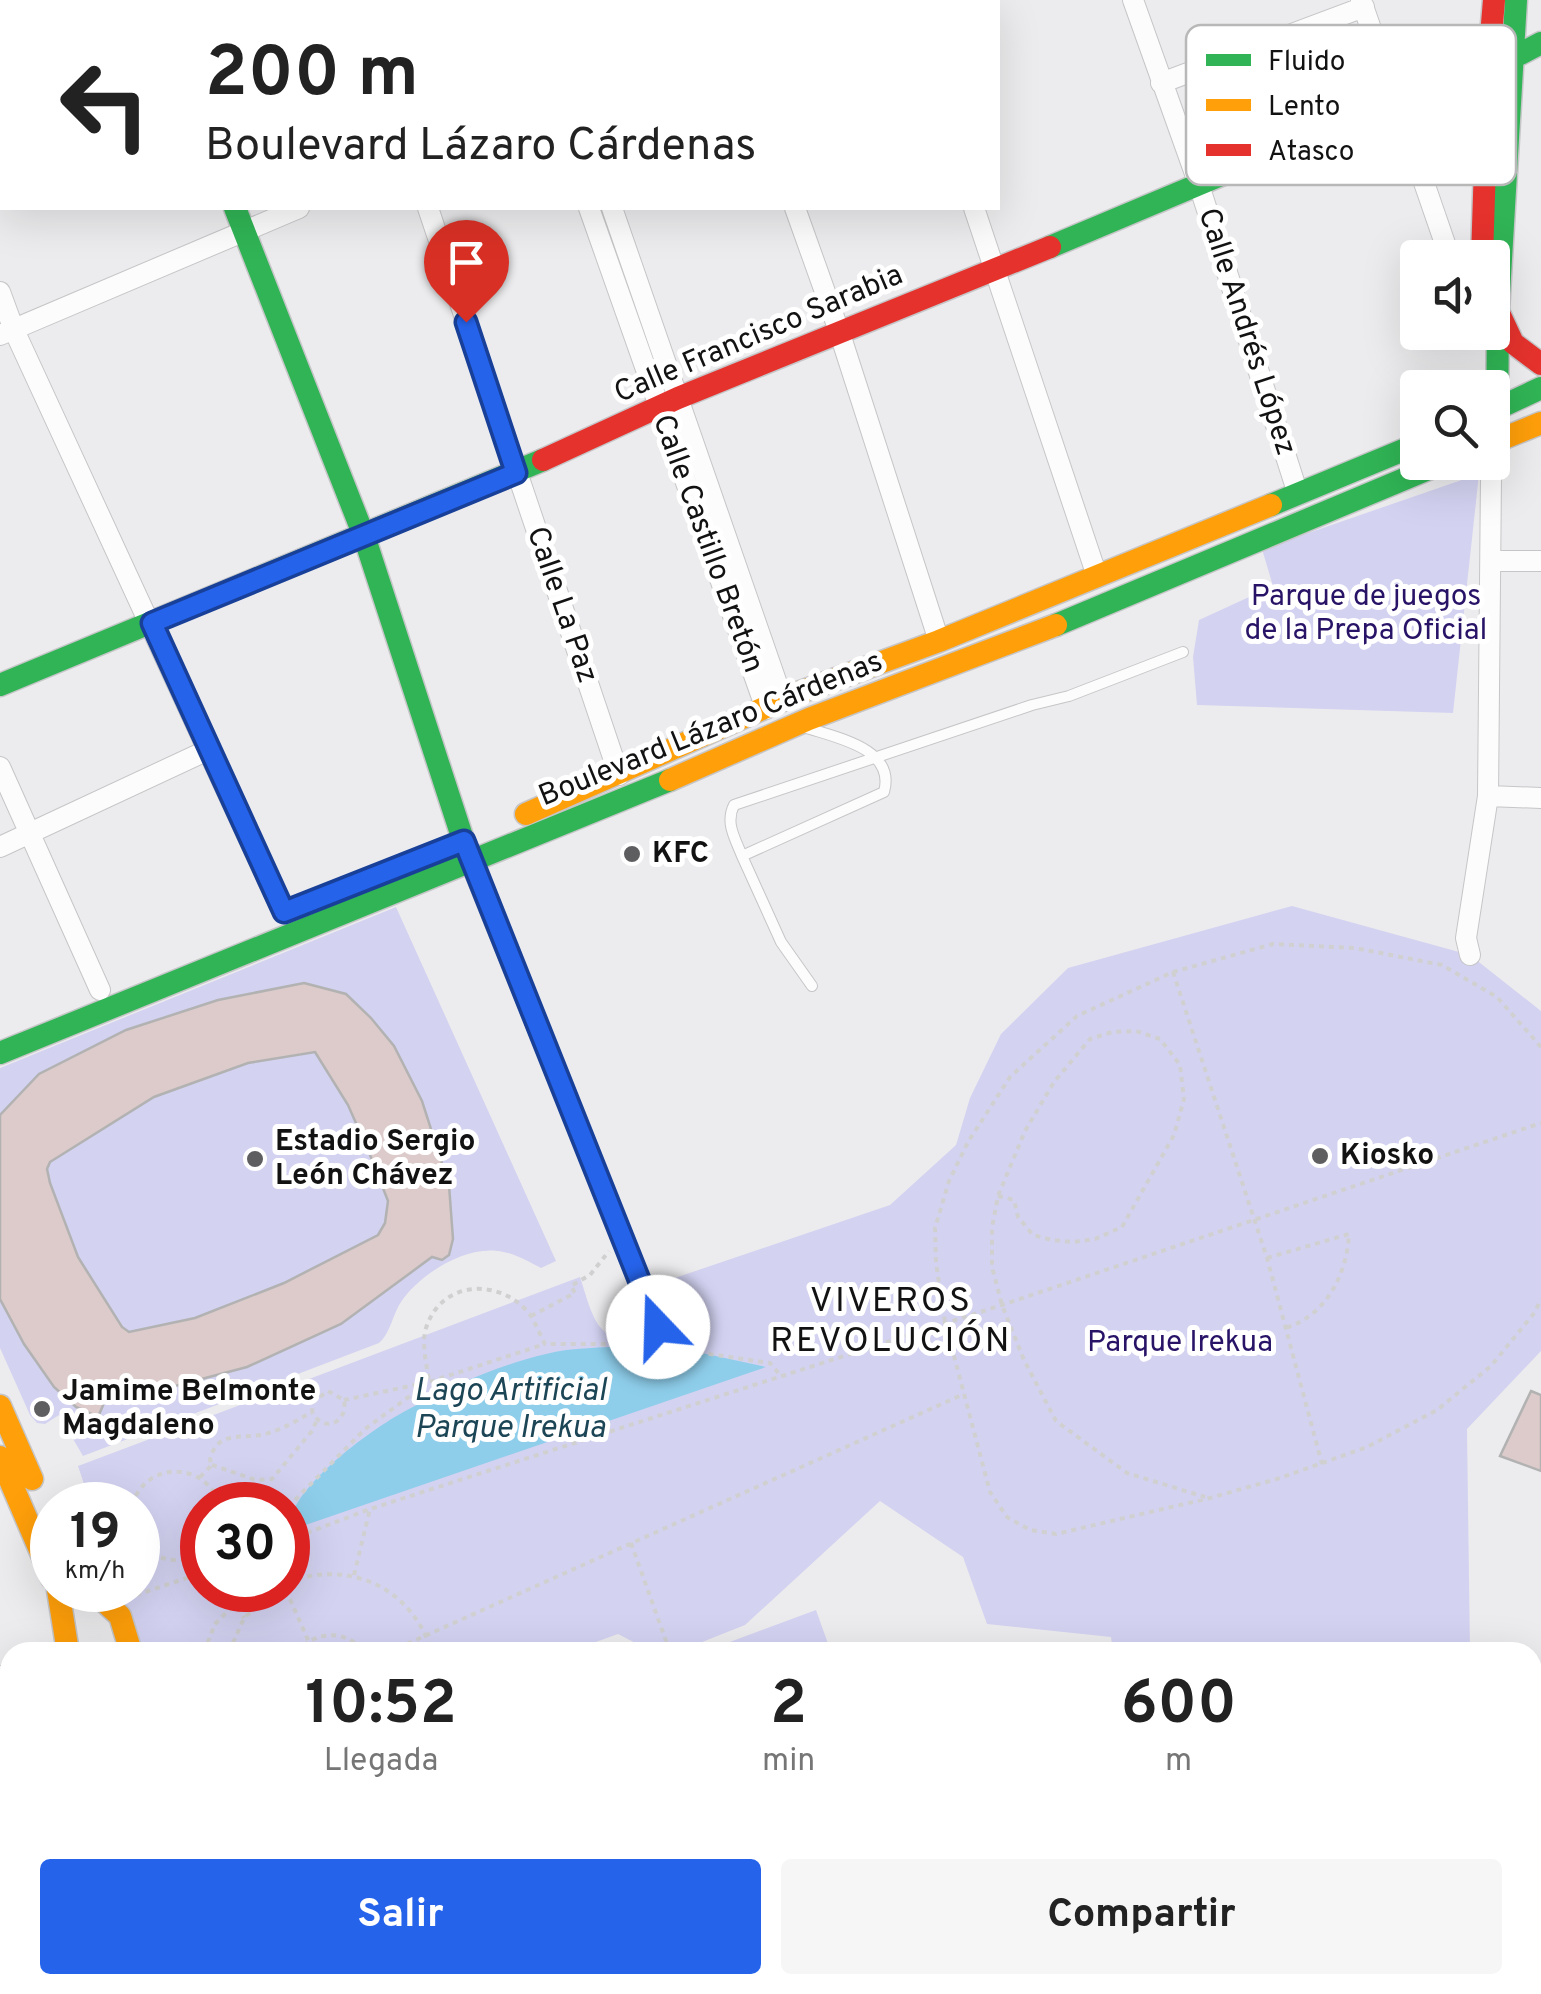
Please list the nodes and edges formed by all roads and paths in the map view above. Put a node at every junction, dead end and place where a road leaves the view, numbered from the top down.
1 (1133, 0) edge
2 (1494, 0) edge
3 (1516, 0) edge
4 (1529, 0) edge
5 (1362, 4) edge
6 (1541, 14) edge
7 (1309, 25) edge
8 (1492, 25) edge
9 (1515, 25) edge
10 (1541, 43) edge
11 (1516, 55) edge
12 (1186, 73) edge
13 (1161, 83) junction
14 (1186, 150) edge
15 (1199, 185) joint
16 (1425, 185) edge
17 (1485, 185) edge
18 (1506, 185) edge
19 (237, 210) edge
20 (295, 210) edge
21 (429, 210) edge
22 (590, 210) edge
23 (613, 210) edge
24 (796, 210) edge
25 (975, 210) edge
26 (243, 233) junction
27 (1444, 240) edge
28 (1483, 240) edge
29 (1502, 240) edge
30 (996, 270) junction
31 (0, 292) edge
32 (7, 332) edge
33 (839, 332) junction
34 (1510, 341) edge
35 (1541, 364) edge
36 (1541, 388) edge
37 (668, 403) junction
38 (1510, 403) edge
39 (1541, 423) edge
40 (1510, 436) edge
41 (1400, 452) edge
42 (516, 473) junction
43 (1403, 480) edge
44 (1488, 480) edge
45 (1298, 494) junction
46 (364, 536) junction
47 (1492, 561) junction
48 (1541, 561) edge
49 (1097, 576) junction
50 (152, 623) junction
51 (939, 642) junction
52 (1184, 652) dead end
53 (0, 685) edge
54 (774, 705) junction
55 (797, 724) junction
56 (210, 749) junction
57 (879, 758) junction
58 (0, 767) edge
59 (619, 775) junction
60 (1488, 796) junction
61 (1541, 798) edge
62 (30, 834) junction
63 (0, 847) edge
64 (467, 851) junction
65 (742, 856) junction
66 (284, 912) junction
67 (1470, 955) dead end
68 (1173, 972) junction
69 (812, 986) dead end
70 (100, 990) junction
71 (0, 1036) edge
72 (1541, 1048) edge
73 (0, 1053) edge
74 (1541, 1123) edge
75 (998, 1196) junction
76 (1254, 1217) junction
77 (624, 1240) junction
78 (1266, 1258) junction
79 (642, 1287) dead end
80 (1541, 1299) edge
81 (1002, 1305) junction
82 (531, 1316) junction
83 (945, 1322) junction
84 (1285, 1328) junction
85 (544, 1344) junction
86 (611, 1344) dead end
87 (666, 1348) dead end
88 (780, 1376) junction
89 (429, 1382) junction
90 (964, 1394) junction
91 (344, 1400) junction
92 (0, 1406) edge
93 (312, 1412) junction
94 (317, 1420) junction
95 (0, 1456) edge
96 (212, 1464) junction
97 (1322, 1464) junction
98 (200, 1477) junction
99 (33, 1482) edge
100 (148, 1482) edge
101 (206, 1482) edge
102 (310, 1486) edge
103 (1210, 1498) junction
104 (10, 1501) edge
105 (370, 1509) junction
106 (310, 1532) edge
107 (30, 1538) edge
108 (631, 1543) junction
109 (310, 1574) edge
110 (354, 1575) junction
111 (67, 1612) edge
112 (116, 1612) edge
113 (228, 1612) edge
114 (241, 1612) edge
115 (250, 1612) edge
116 (296, 1612) edge
117 (63, 1614) joint
118 (244, 1618) junction
119 (426, 1634) junction
120 (308, 1640) joint
121 (64, 1642) edge
122 (128, 1642) edge
123 (208, 1642) edge
124 (233, 1642) edge
125 (354, 1642) edge
126 (410, 1642) edge
127 (429, 1642) edge
128 (666, 1642) edge

1 - 13 street, Calle Andrés López
2 - 8 main road
3 - 9 main road
4 - 6 main road
5 - 7 street
10 - 11 main road, Calle Francisco Sarabia
12 - 13 street
13 - 14 street, Calle Andrés López
15 - 30 main road, Calle Francisco Sarabia
15 - 45 street, Calle Andrés López
16 - 27 street
17 - 28 main road
18 - 29 main road
19 - 26 main road
20 - 26 street
21 - 42 street, Calle La Paz
22 - 37 street, Calle Castillo Bretón
23 - 37 street, Calle Castillo Bretón
24 - 33 street
25 - 30 street
26 - 32 street
26 - 46 main road
30 - 33 main road, Calle Francisco Sarabia
30 - 49 street
31 - 32 street
32 - 50 street
33 - 37 main road, Calle Francisco Sarabia
33 - 51 street
34 - 35 main road
36 - 38 main road
37 - 42 main road, Calle Francisco Sarabia
37 - 54 street, Calle Castillo Bretón
39 - 40 main road
41 - 45 main road, Boulevard Lázaro Cárdenas
42 - 46 main road, Calle Francisco Sarabia
42 - 59 street, Calle La Paz
43 - 55 main road, Boulevard Lázaro Cárdenas
44 - 47 street
45 - 49 main road, Boulevard Lázaro Cárdenas
46 - 50 main road, Calle Francisco Sarabia
46 - 64 main road
47 - 48 street
47 - 60 street
49 - 51 main road, Boulevard Lázaro Cárdenas
50 - 53 main road, Calle Francisco Sarabia
50 - 56 street
51 - 54 main road, Boulevard Lázaro Cárdenas
52 - 57 lane
54 - 59 main road, Boulevard Lázaro Cárdenas
55 - 57 lane
55 - 64 main road, Boulevard Lázaro Cárdenas
56 - 62 street
56 - 66 street
57 - 65 lane
57 - 65 lane
58 - 62 street
59 - 64 main road, Boulevard Lázaro Cárdenas
60 - 61 street
60 - 67 street
62 - 63 street
62 - 70 street
64 - 66 main road, Boulevard Lázaro Cárdenas
64 - 73 main road, Boulevard Lázaro Cárdenas
64 - 77 street
65 - 69 lane
66 - 70 main road, Boulevard Lázaro Cárdenas
68 - 72 path
68 - 76 path
68 - 83 path
70 - 71 main road, Boulevard Lázaro Cárdenas
74 - 76 path
75 - 75 path
75 - 81 path
76 - 78 path
76 - 81 path
77 - 79 street
77 - 82 path
78 - 84 path
78 - 84 path
80 - 97 path
81 - 83 path
81 - 103 path
82 - 85 path
82 - 89 path
83 - 88 path
83 - 90 path
84 - 97 path
85 - 86 path
85 - 89 path
87 - 88 path
88 - 105 path
89 - 91 path
89 - 102 path
90 - 103 path
90 - 108 path
91 - 93 path
91 - 94 path
92 - 99 main road
93 - 94 path
93 - 96 path
94 - 96 path
95 - 104 main road
96 - 98 path
97 - 103 path
98 - 100 path
98 - 101 path
104 - 107 main road
105 - 106 path
105 - 110 path
108 - 119 path
108 - 128 path
109 - 110 path
110 - 119 path
111 - 117 main road
112 - 122 main road
113 - 123 path
114 - 118 path
115 - 118 path
116 - 120 path
117 - 121 main road
118 - 124 path
119 - 126 path
119 - 127 path
120 - 125 path

